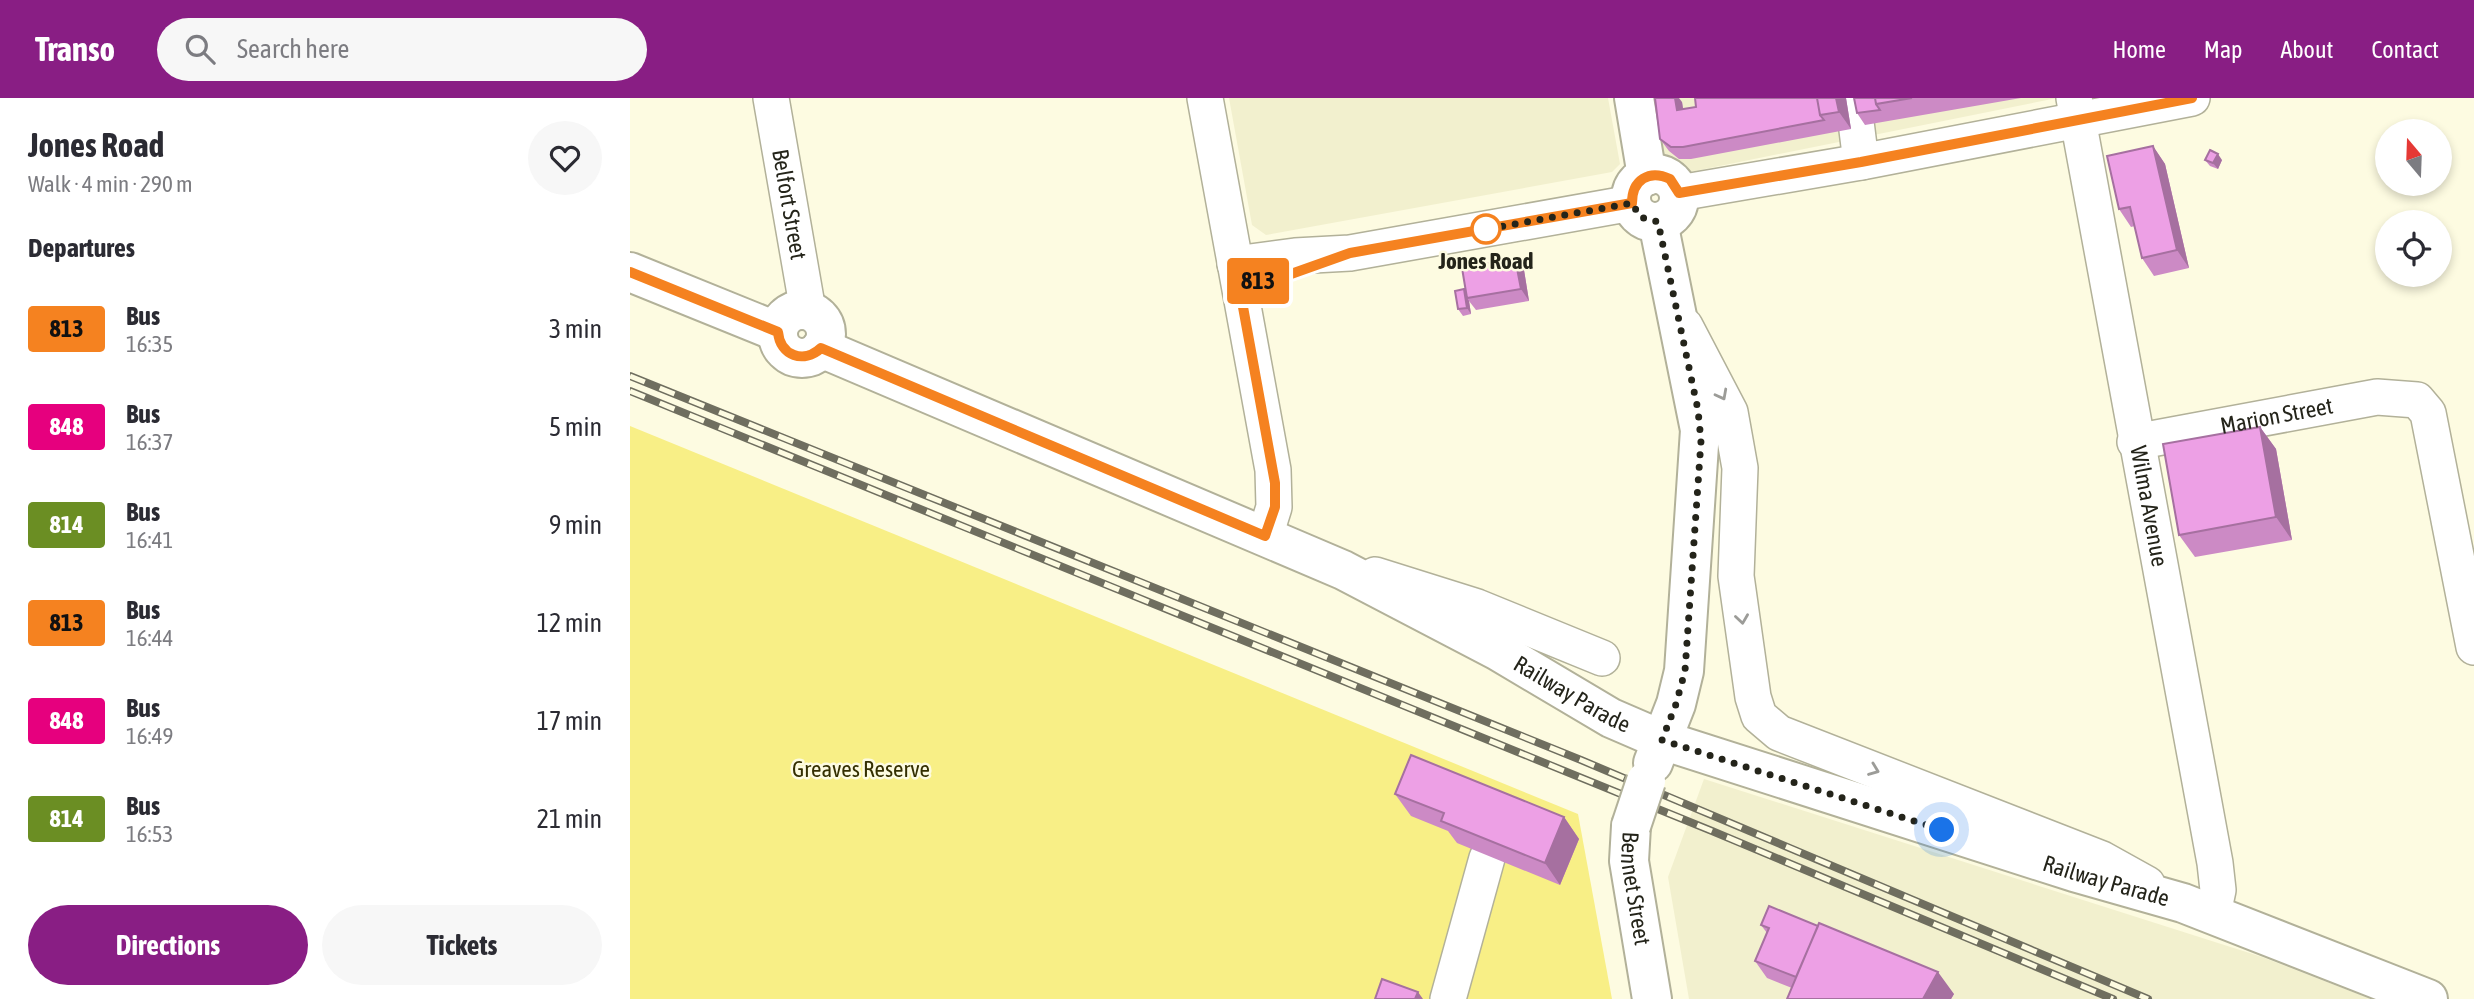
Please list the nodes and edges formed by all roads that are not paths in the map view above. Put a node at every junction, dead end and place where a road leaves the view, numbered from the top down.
1 (771, 98) edge
2 (1205, 98) edge
3 (1634, 98) edge
4 (1853, 98) edge
5 (2192, 98) edge
6 (2076, 108) edge
7 (1861, 162) junction
8 (1654, 198) junction
9 (630, 272) edge
10 (1237, 274) junction
11 (808, 310) junction
12 (1678, 313) junction
13 (778, 332) junction
14 (821, 348) junction
15 (2135, 442) junction
16 (1265, 536) junction
17 (1314, 557) junction
18 (2474, 647) edge
19 (1602, 658) dead end
20 (1662, 740) junction
21 (1487, 858) edge
22 (2198, 909) junction
23 (1448, 999) edge
24 (1652, 999) edge
25 (2428, 999) edge

1 - 11 street, Belfort Street
2 - 10 street
3 - 8 main road
4 - 7 street
5 - 6 street
6 - 7 street
6 - 15 street, Wilma Avenue
7 - 8 street
8 - 10 street
8 - 12 main road
9 - 13 main road
10 - 16 street
11 - 13 main road
11 - 14 main road
12 - 20 main road
12 -> 22 street
13 - 14 main road
14 - 16 main road, Railway Parade
15 - 18 street, Marion Street
15 - 22 street, Wilma Avenue
16 - 17 main road, Railway Parade
17 - 19 street
17 - 20 main road, Railway Parade
20 - 22 main road, Railway Parade
20 - 24 main road, Bennet Street, bridge
21 - 23 street
22 - 25 main road, Railway Parade

